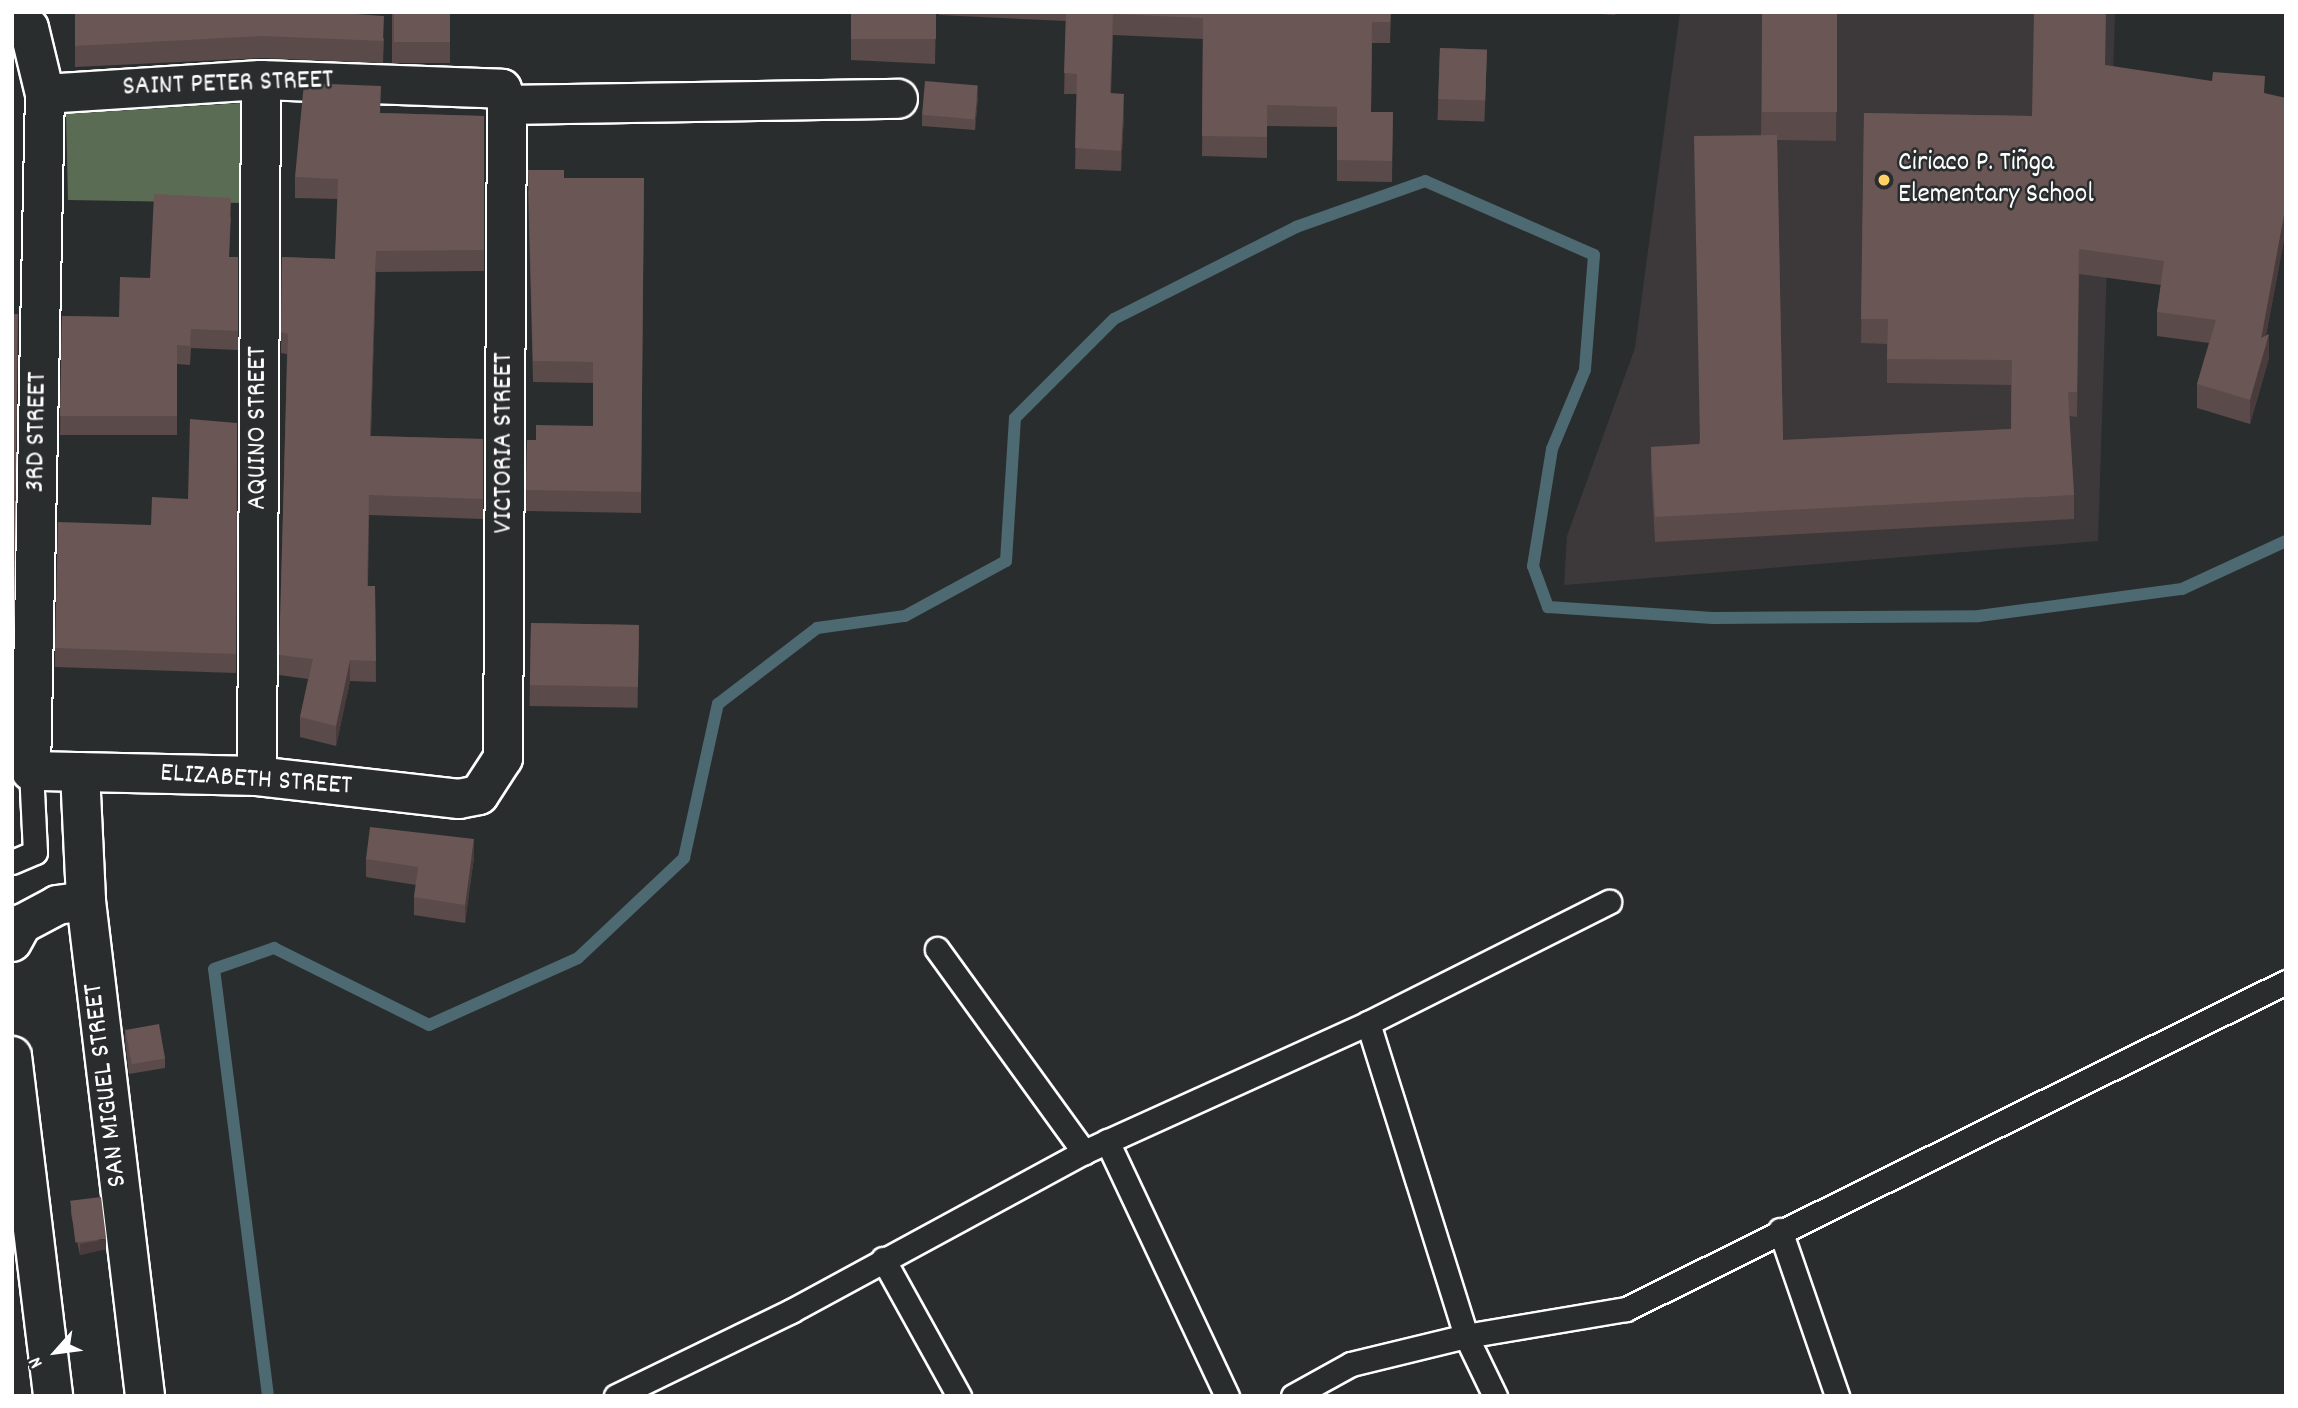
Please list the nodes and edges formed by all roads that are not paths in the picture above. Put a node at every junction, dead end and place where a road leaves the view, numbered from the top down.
1 (12, 15) edge
2 (261, 80) junction
3 (45, 94) junction
4 (503, 95) junction
5 (898, 99) dead end
6 (31, 771) junction
7 (80, 772) junction
8 (257, 776) junction
9 (479, 795) joint
10 (12, 862) edge
11 (86, 901) junction
12 (1609, 902) dead end
13 (12, 942) edge
14 (937, 949) dead end
15 (2286, 982) edge
16 (1368, 1023) junction
17 (12, 1056) edge
18 (1107, 1141) junction
19 (1084, 1152) junction
20 (1780, 1230) junction
21 (883, 1259) junction
22 (1466, 1336) junction
23 (53, 1396) edge
24 (145, 1396) edge
25 (615, 1396) edge
26 (959, 1396) edge
27 (1227, 1396) edge
28 (1293, 1396) edge
29 (1495, 1396) edge
30 (1837, 1396) edge

1 - 3 street
2 - 3 street, SAINT PETER STREET
2 - 4 street, SAINT PETER STREET
2 - 8 street, AQUINO STREET
3 - 6 street, 3RD STREET
4 - 5 street, SAINT PETER STREET
4 - 9 street, VICTORIA STREET
6 - 7 street, ELIZABETH STREET
6 - 10 lane
7 - 8 street, ELIZABETH STREET
7 - 11 street, SAN MIGUEL STREET
8 - 9 street, ELIZABETH STREET
11 - 13 street
11 - 24 street, SAN MIGUEL STREET
12 - 16 lane
14 - 19 lane
15 - 20 lane
16 - 18 lane
16 - 22 lane
17 - 23 street
18 - 19 lane
18 - 27 lane
19 - 21 lane
20 - 22 lane
20 - 30 lane
21 - 25 lane
21 - 26 lane
22 - 28 lane
22 - 29 lane

